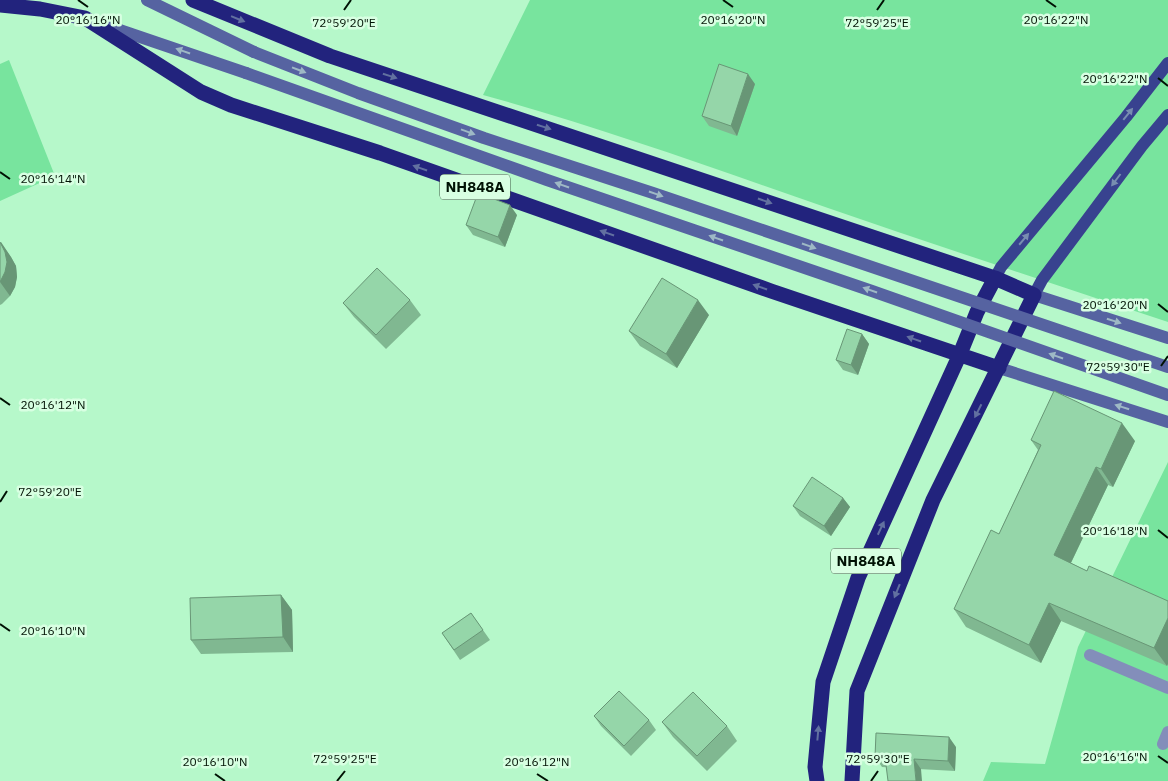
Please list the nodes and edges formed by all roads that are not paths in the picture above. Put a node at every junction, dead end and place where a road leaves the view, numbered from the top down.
1 (147, 0) edge
2 (193, 0) edge
3 (0, 5) edge
4 (85, 18) junction
5 (1168, 64) edge
6 (1168, 115) edge
7 (995, 278) junction
8 (1034, 295) junction
9 (1168, 338) edge
10 (960, 354) junction
11 (1168, 367) edge
12 (999, 368) junction
13 (1168, 395) edge
14 (1168, 422) edge
15 (1090, 654) dead end
16 (1168, 688) edge
17 (1168, 732) edge
18 (1164, 744) dead end
19 (817, 781) edge
20 (852, 781) edge

1 -> 11 main road, bridge
2 -> 7 highway
3 - 4 highway, NH848A
10 -> 4 highway, NH848A
13 -> 4 main road, bridge
7 -> 5 main road
6 -> 8 main road
7 - 8 highway
7 - 10 highway
8 -> 9 main road
8 - 12 highway
10 - 12 highway, NH848A
19 -> 10 highway, NH848A
14 -> 12 main road
12 -> 20 highway, NH848A
15 - 16 street
17 - 18 street

